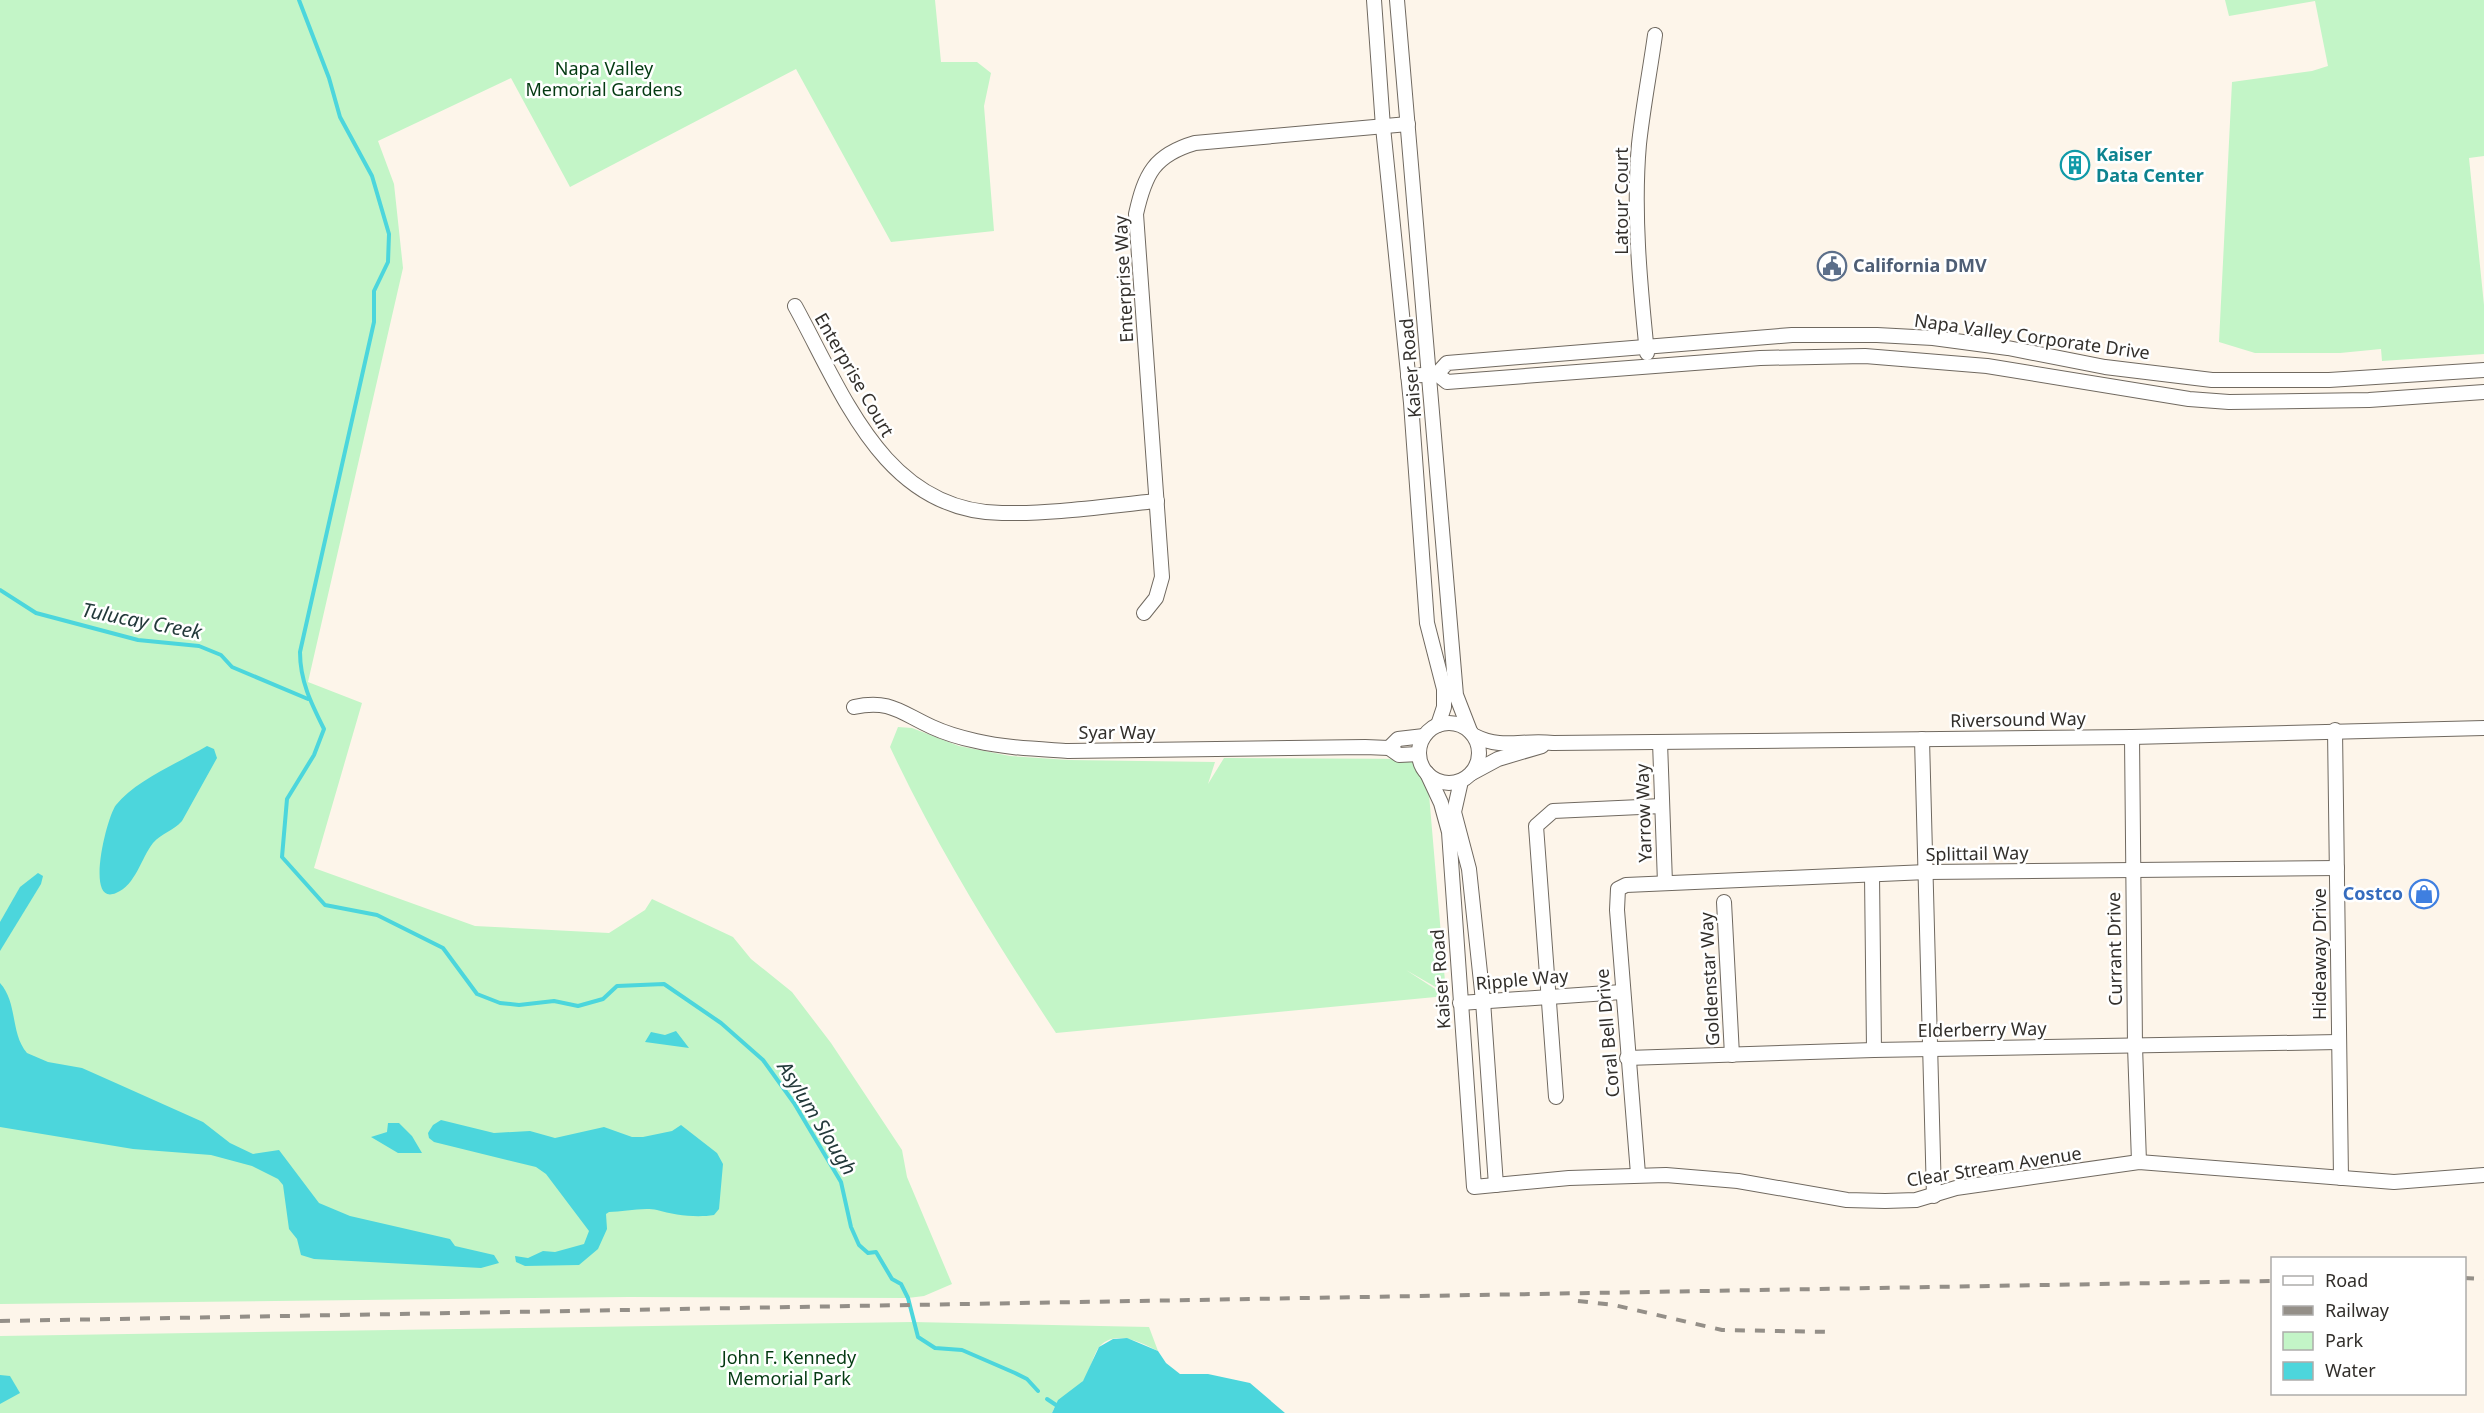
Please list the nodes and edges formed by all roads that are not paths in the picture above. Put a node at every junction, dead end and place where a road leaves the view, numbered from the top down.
1 (1374, 0) edge
2 (1397, 0) edge
3 (1655, 35) dead end
4 (1408, 124) junction
5 (1383, 127) junction
6 (795, 306) dead end
7 (1646, 346) junction
8 (1648, 367) junction
9 (2484, 370) edge
10 (1433, 374) junction
11 (1408, 376) junction
12 (2189, 377) junction
13 (2484, 392) edge
14 (2189, 399) junction
15 (1157, 501) junction
16 (1144, 613) dead end
17 (854, 707) dead end
18 (1438, 725) junction
19 (2484, 728) edge
20 (2335, 730) junction
21 (1473, 734) junction
22 (1424, 736) junction
23 (2132, 736) junction
24 (1922, 739) junction
25 (1660, 742) junction
26 (1553, 743) junction
27 (1389, 748) junction
28 (1419, 754) junction
29 (1427, 773) junction
30 (1467, 777) junction
31 (1662, 806) junction
32 (2337, 868) junction
33 (2132, 871) junction
34 (1927, 872) junction
35 (1872, 875) junction
36 (1665, 883) junction
37 (1618, 889) joint
38 (1724, 902) dead end
39 (1622, 992) junction
40 (1548, 995) junction
41 (1483, 1001) junction
42 (1460, 1003) junction
43 (2338, 1042) junction
44 (2134, 1046) junction
45 (1874, 1050) junction
46 (1931, 1050) junction
47 (1732, 1055) junction
48 (1628, 1058) junction
49 (1556, 1097) dead end
50 (2139, 1162) junction
51 (1638, 1174) junction
52 (2484, 1175) edge
53 (2342, 1178) junction
54 (1496, 1185) junction
55 (1474, 1187) joint
56 (1934, 1196) junction

1 - 5 street, Kaiser Road
2 - 4 street, Kaiser Road
3 - 7 street, Latour Court
4 - 5 street, Enterprise Way
4 - 10 street, Kaiser Road
5 - 11 street, Kaiser Road
5 - 15 street, Enterprise Way
6 - 15 street, Enterprise Court
7 - 8 street, Latour Court
7 - 10 street, Napa Valley Corporate Drive
7 - 12 street, Napa Valley Corporate Drive
8 - 10 street, Napa Valley Corporate Drive
8 - 14 street, Napa Valley Corporate Drive
9 - 12 street, Napa Valley Corporate Drive
10 - 11 street, Napa Valley Corporate Drive
10 - 21 street, Kaiser Road
11 - 18 street, Kaiser Road
12 - 14 street
13 - 14 street, Napa Valley Corporate Drive
15 - 16 street, Enterprise Way
17 - 27 street, Syar Way
18 - 21 street
18 - 22 street
19 - 20 street, Riversound Way
20 - 23 street, Riversound Way
20 - 32 street, Hideaway Drive
21 - 26 street, Riversound Way
21 - 30 street
22 - 27 street, Syar Way
22 - 28 street
23 - 24 street, Riversound Way
23 - 33 street, Currant Drive
24 - 25 street, Riversound Way
24 - 34 street
25 - 26 street, Riversound Way
25 - 31 street, Yarrow Way
26 - 30 street, Riversound Way
27 - 28 street, Syar Way
28 - 29 street
29 - 30 street
29 - 42 street, Kaiser Road
30 - 41 street, Kaiser Road
31 - 36 street, Yarrow Way
31 - 40 street
32 - 33 street, Splittail Way
32 - 43 street, Hideaway Drive
33 - 34 street, Splittail Way
33 - 44 street, Currant Drive
34 - 35 street, Splittail Way
34 - 46 street
35 - 36 street, Splittail Way
35 - 45 street
36 - 37 street, Splittail Way
37 - 39 street, Coral Bell Drive
38 - 47 street, Goldenstar Way
39 - 40 street, Ripple Way
39 - 48 street, Coral Bell Drive
40 - 41 street, Ripple Way
40 - 49 street
41 - 42 street, Ripple Way
41 - 54 street, Kaiser Road
42 - 55 street, Kaiser Road
43 - 44 street, Elderberry Way
43 - 53 street, Hideaway Drive
44 - 46 street, Elderberry Way
44 - 50 street, Currant Drive
45 - 46 street, Elderberry Way
45 - 47 street, Elderberry Way
46 - 56 street
47 - 48 street, Elderberry Way
48 - 51 street, Coral Bell Drive
50 - 53 street, Clear Stream Avenue
50 - 56 street, Clear Stream Avenue
51 - 54 street, Clear Stream Avenue
51 - 56 street, Clear Stream Avenue
52 - 53 street, Clear Stream Avenue
54 - 55 street, Clear Stream Avenue

